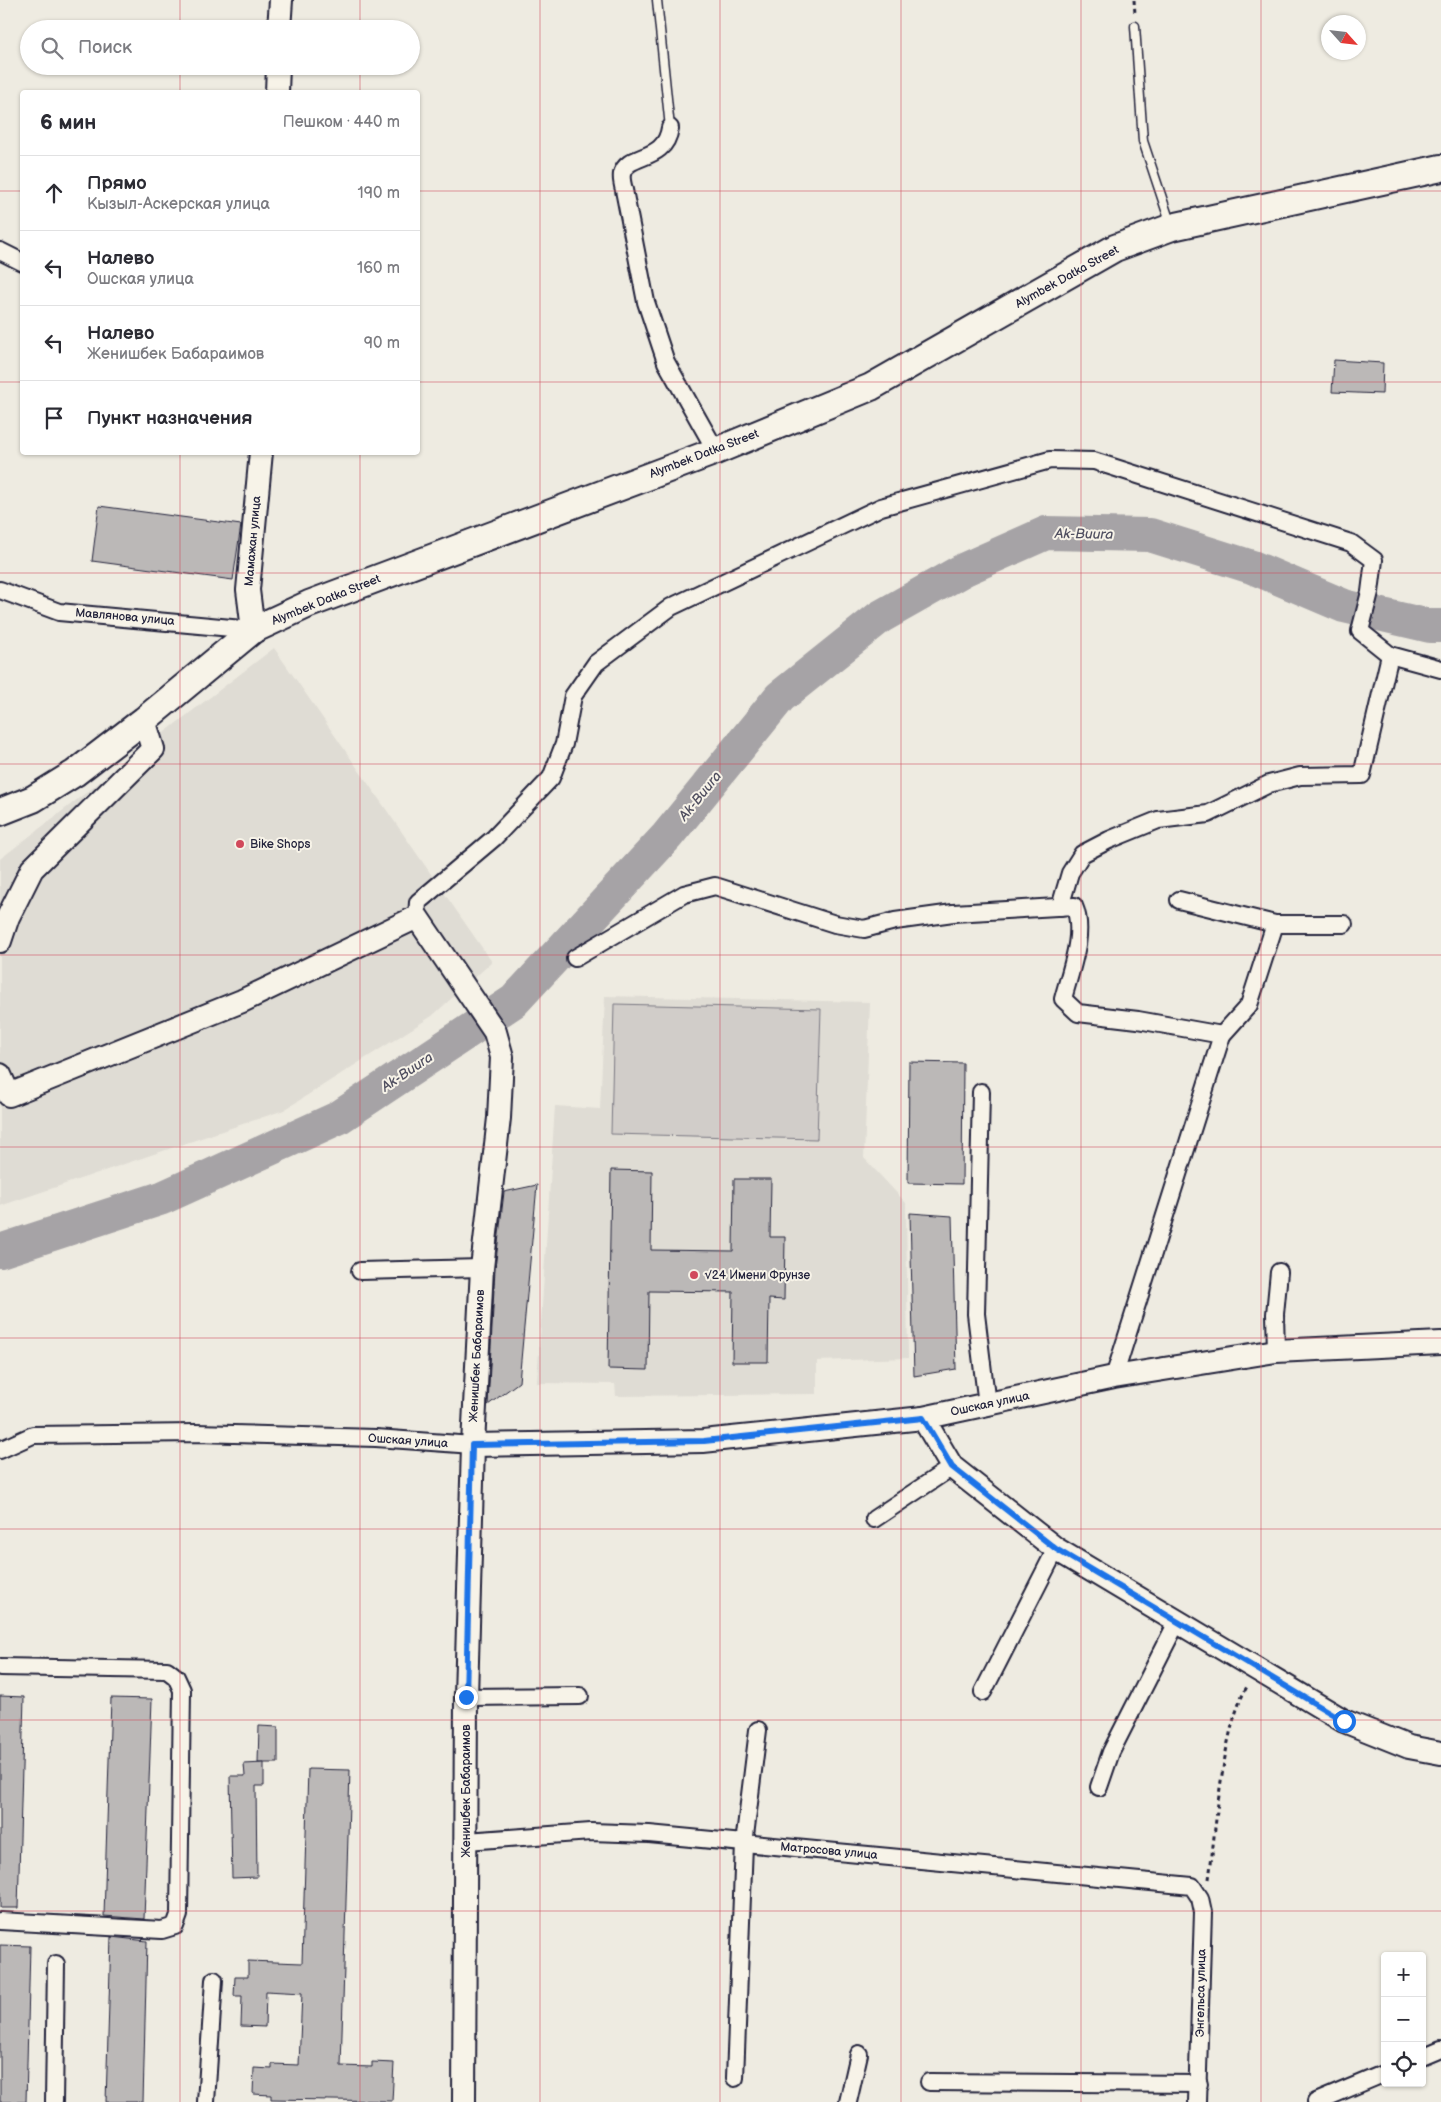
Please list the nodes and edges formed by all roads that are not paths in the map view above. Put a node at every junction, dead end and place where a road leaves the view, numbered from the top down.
1 (281, 0) edge
2 (657, 0) edge
3 (280, 20) edge
4 (1135, 26) dead end
5 (278, 75) edge
6 (277, 90) edge
7 (670, 128) joint
8 (1441, 168) edge
9 (1172, 226) junction
10 (0, 251) edge
11 (20, 261) edge
12 (716, 450) junction
13 (261, 455) edge
14 (0, 590) edge
15 (253, 630) junction
16 (1390, 655) junction
17 (1441, 669) edge
18 (144, 720) junction
19 (0, 812) edge
20 (1179, 900) dead end
21 (1060, 907) junction
22 (417, 917) junction
23 (1275, 924) junction
24 (1344, 924) dead end
25 (0, 941) edge
26 (575, 958) dead end
27 (1222, 1035) junction
28 (3, 1090) edge
29 (982, 1092) dead end
30 (482, 1268) junction
31 (360, 1271) dead end
32 (1279, 1272) dead end
33 (1441, 1343) edge
34 (1276, 1351) junction
35 (1114, 1377) junction
36 (987, 1405) junction
37 (923, 1418) junction
38 (472, 1445) junction
39 (0, 1450) edge
40 (952, 1467) junction
41 (874, 1519) dead end
42 (1056, 1549) junction
43 (1178, 1620) junction
44 (0, 1668) edge
45 (983, 1692) dead end
46 (580, 1696) dead end
47 (466, 1697) junction
48 (758, 1730) dead end
49 (1441, 1753) edge
50 (1099, 1787) dead end
51 (466, 1841) junction
52 (744, 1844) junction
53 (1192, 1886) joint
54 (0, 1921) edge
55 (56, 1964) dead end
56 (214, 1980) dead end
57 (1441, 2049) edge
58 (859, 2054) dead end
59 (1426, 2055) edge
60 (1381, 2075) edge
61 (735, 2078) dead end
62 (929, 2082) dead end
63 (1199, 2084) junction
64 (54, 2102) edge
65 (206, 2102) edge
66 (464, 2102) edge
67 (848, 2102) edge
68 (1197, 2102) edge
69 (1316, 2102) edge

1 - 3 main road
2 - 7 lane
4 - 9 lane
5 - 6 main road
7 - 12 street
8 - 9 main road, Alymbek Datka Street
9 - 12 main road, Alymbek Datka Street
10 - 11 street
12 - 15 main road, Alymbek Datka Street
13 - 15 main road, Мамажан улица
14 - 15 street, Мавлянова улица
15 - 18 main road, Alymbek Datka Street
16 - 17 street
16 - 21 street
16 - 22 street
18 - 19 main road, Alymbek Datka Street
18 - 25 main road
20 - 23 street
21 - 26 street
21 - 27 street
22 - 28 main road
22 - 30 main road, Женишбек Бабараимов
23 - 24 street
23 - 27 street
27 - 35 street
29 - 36 street
30 - 31 street
30 - 38 main road, Женишбек Бабараимов
32 - 34 street
33 - 34 main road, Ошская улица
34 - 35 main road, Ошская улица
35 - 36 main road, Ошская улица
36 - 37 main road, Ошская улица
37 - 38 main road, Ошская улица
37 - 40 main road
38 - 39 street, Ошская улица
38 - 47 main road, Женишбек Бабараимов
40 - 41 street
40 - 42 main road
42 - 43 main road
42 - 45 street
43 - 49 main road
43 - 50 street
44 - 54 street
46 - 47 street
47 - 51 main road, Женишбек Бабараимов
48 - 52 street
51 - 52 street, Матросова улица
51 - 66 main road, Женишбек Бабараимов
52 - 53 street, Матросова улица
52 - 61 street
53 - 63 street, Энгельса улица
55 - 64 street
56 - 65 street
57 - 59 street
58 - 67 street
60 - 69 street
62 - 63 street
63 - 68 street, Энгельса улица

